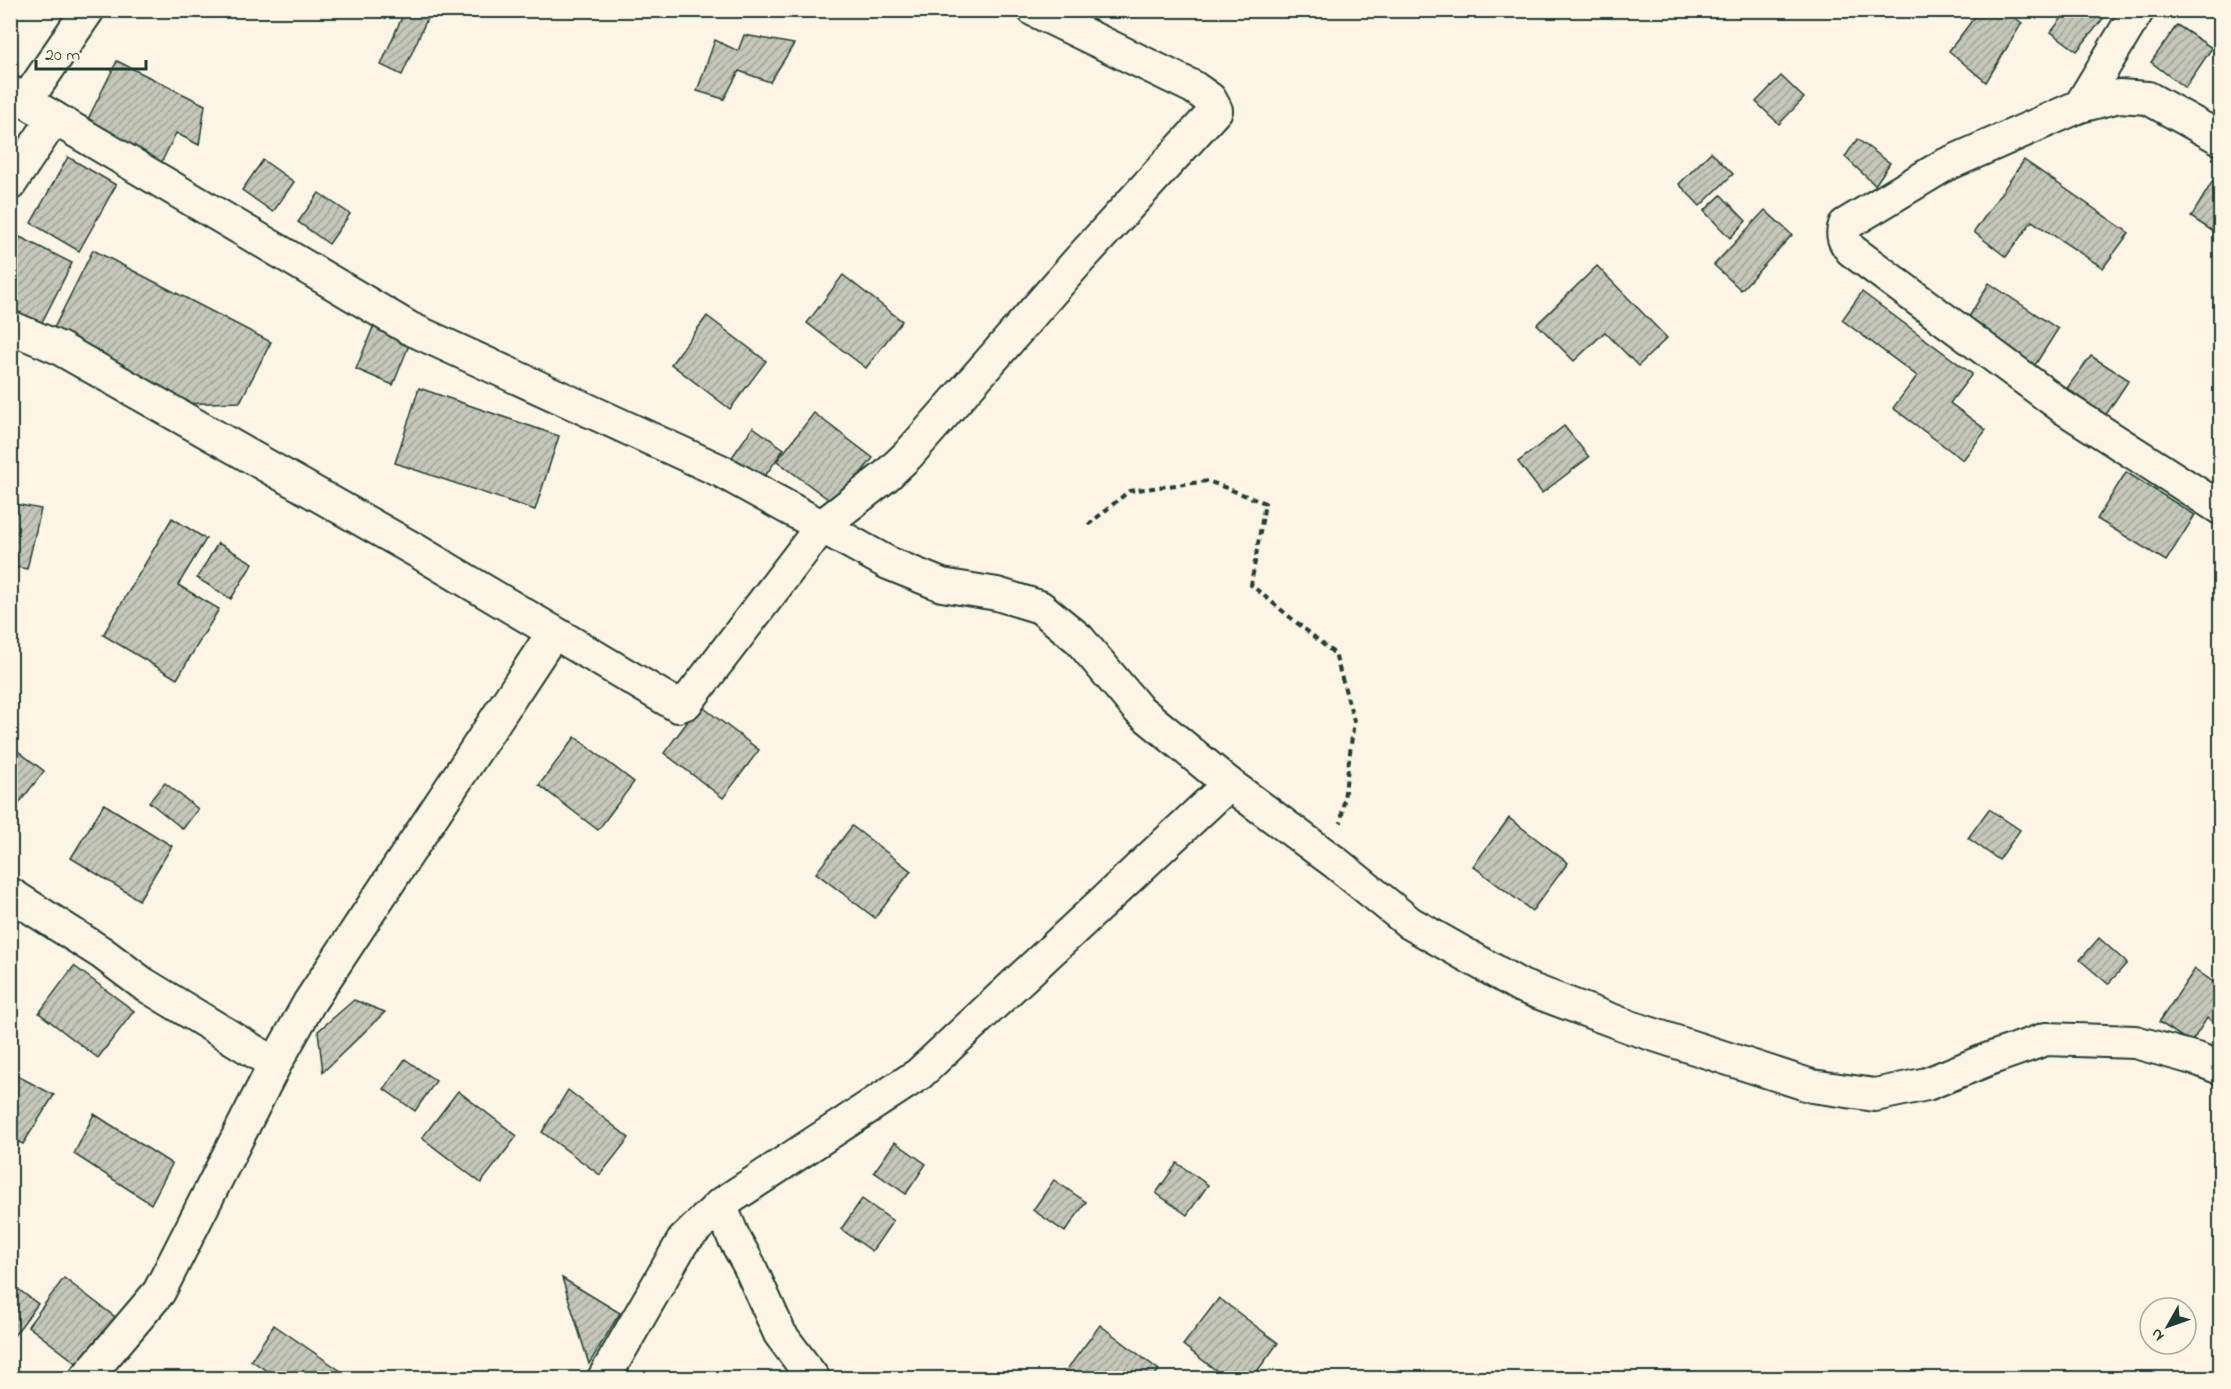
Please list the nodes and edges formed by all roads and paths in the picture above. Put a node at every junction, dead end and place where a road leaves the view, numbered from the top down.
1 (88, 10) edge
2 (1034, 10) edge
3 (2138, 10) edge
4 (18, 97) edge
5 (2080, 106) junction
6 (54, 118) junction
7 (2220, 138) edge
8 (10, 184) edge
9 (10, 327) edge
10 (2220, 508) edge
11 (1088, 525) dead end
12 (822, 526) junction
13 (553, 633) junction
14 (1229, 784) junction
15 (1336, 862) junction
16 (10, 894) edge
17 (275, 1064) junction
18 (2220, 1068) edge
19 (720, 1204) junction
20 (86, 1378) edge
21 (604, 1378) edge
22 (813, 1378) edge

1 - 4 street
2 - 12 street
3 - 5 street
4 - 6 street
5 - 7 street
5 - 10 street
6 - 8 street
6 - 12 street
9 - 13 street
11 - 15 path
12 - 13 street
12 - 14 street
13 - 17 street
14 - 15 street
14 - 19 street
15 - 18 street
16 - 17 street
17 - 20 street
19 - 21 street
19 - 22 street

